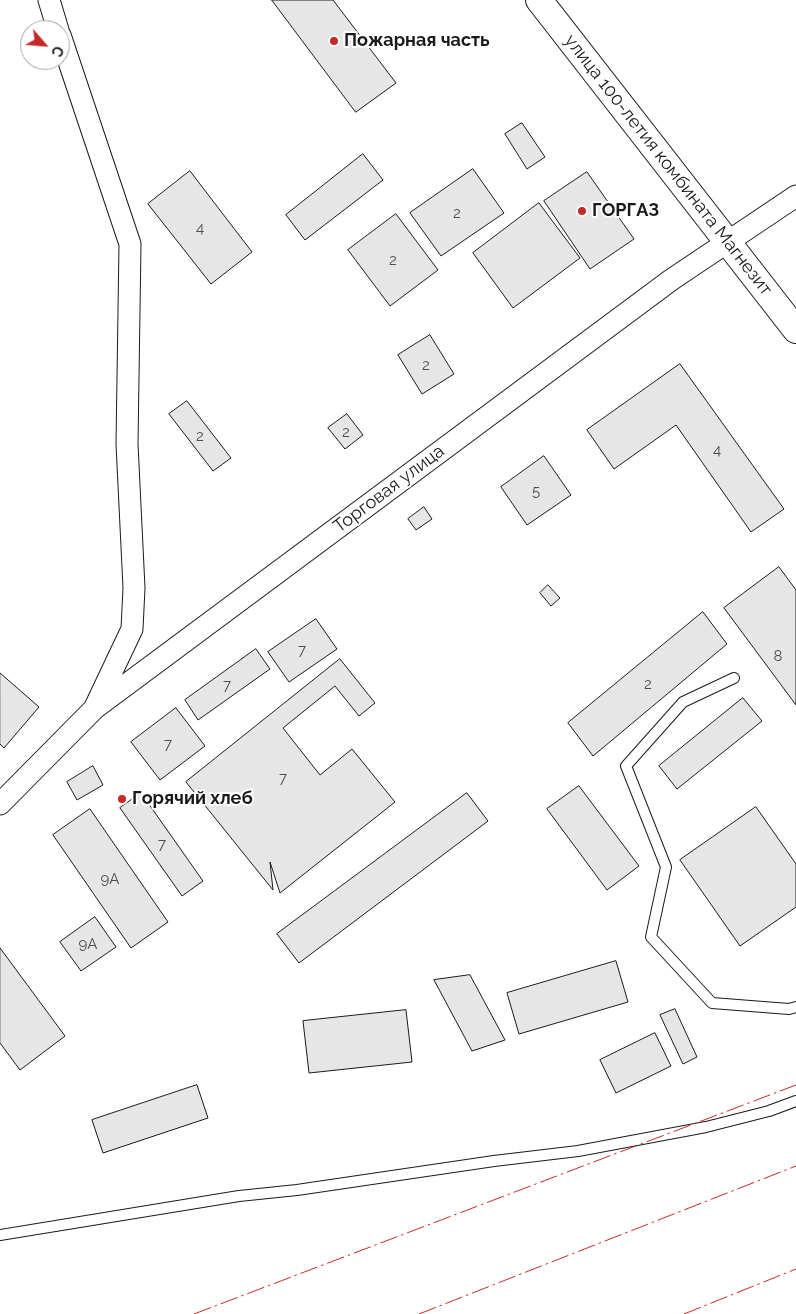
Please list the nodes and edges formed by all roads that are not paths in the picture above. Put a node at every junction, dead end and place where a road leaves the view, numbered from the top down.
1 (49, 0) edge
2 (540, 0) edge
3 (55, 20) edge
4 (70, 65) edge
5 (796, 196) edge
6 (728, 242) junction
7 (796, 330) edge
8 (734, 678) dead end
9 (95, 708) junction
10 (0, 804) edge
11 (796, 1007) edge
12 (796, 1101) edge
13 (0, 1235) edge

1 - 3 street
2 - 6 street, улица 100-летия комбината Магнезит
4 - 9 street
5 - 6 street, Торговая улица
6 - 7 street, улица 100-летия комбината Магнезит
6 - 9 street, Торговая улица
8 - 11 lane
9 - 10 street, Торговая улица
12 - 13 lane

